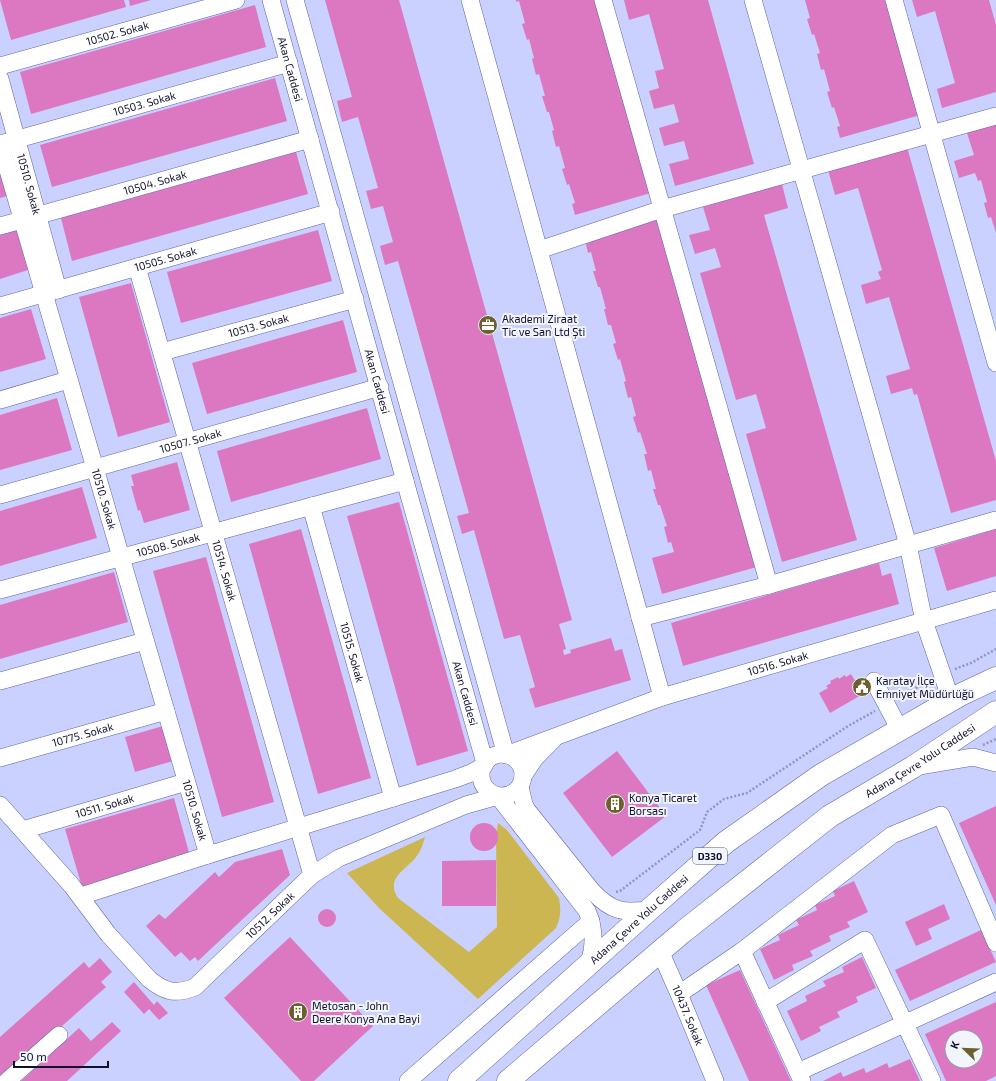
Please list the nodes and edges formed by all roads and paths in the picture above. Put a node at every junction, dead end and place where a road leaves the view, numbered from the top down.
1 (236, 0) edge
2 (271, 0) edge
3 (295, 0) edge
4 (470, 0) edge
5 (603, 0) edge
6 (753, 0) edge
7 (894, 0) edge
8 (289, 63) junction
9 (0, 66) edge
10 (0, 79) edge
11 (996, 116) edge
12 (932, 135) junction
13 (310, 139) junction
14 (17, 140) junction
15 (0, 144) edge
16 (802, 170) junction
17 (662, 209) junction
18 (331, 212) junction
19 (30, 218) junction
20 (0, 226) edge
21 (538, 250) junction
22 (137, 267) junction
23 (51, 292) junction
24 (355, 299) junction
25 (0, 306) edge
26 (162, 352) junction
27 (996, 363) edge
28 (68, 380) junction
29 (380, 387) junction
30 (0, 400) edge
31 (187, 442) junction
32 (94, 468) junction
33 (405, 481) junction
34 (0, 495) edge
35 (311, 506) junction
36 (996, 520) edge
37 (214, 533) junction
38 (908, 545) junction
39 (121, 558) junction
40 (769, 585) junction
41 (0, 590) edge
42 (996, 600) edge
43 (640, 618) junction
44 (924, 621) junction
45 (145, 641) junction
46 (996, 649) edge
47 (996, 668) edge
48 (942, 674) junction
49 (996, 678) edge
50 (0, 681) edge
51 (874, 681) dead end
52 (662, 697) junction
53 (956, 697) junction
54 (886, 704) junction
55 (166, 711) junction
56 (996, 712) edge
57 (996, 723) edge
58 (900, 730) junction
59 (563, 733) junction
60 (960, 736) junction
61 (506, 755) junction
62 (0, 758) edge
63 (996, 763) edge
64 (484, 765) junction
65 (913, 766) junction
66 (521, 781) junction
67 (186, 782) junction
68 (498, 796) junction
69 (393, 798) junction
70 (0, 805) edge
71 (299, 828) junction
72 (23, 830) junction
73 (208, 855) junction
74 (312, 875) junction
75 (81, 896) junction
76 (601, 900) junction
77 (650, 909) junction
78 (592, 921) junction
79 (996, 943) edge
80 (660, 951) junction
81 (742, 951) junction
82 (589, 964) junction
83 (996, 982) edge
84 (679, 994) junction
85 (765, 1002) junction
86 (904, 1024) junction
87 (59, 1035) dead end
88 (800, 1077) edge
89 (7, 1081) edge
90 (408, 1081) edge
91 (459, 1081) edge
92 (508, 1081) edge
93 (715, 1081) edge
94 (932, 1081) edge

1 - 9 street, 10502. Sokak
2 - 8 street, Akan Caddesi
3 - 61 street, Akan Caddesi
4 - 21 street
5 - 17 street
6 - 16 street
7 - 12 street
8 - 13 street, Akan Caddesi
8 - 14 street, 10503. Sokak
10 - 14 street, 10510. Sokak
11 - 12 street
12 - 16 street
12 - 27 street
13 - 18 street, Akan Caddesi
13 - 19 street, 10504. Sokak
14 - 15 street, 10503. Sokak
14 - 19 street, 10510. Sokak
15 - 19 street, 10510. Sokak
16 - 17 street
16 - 38 street
17 - 21 street
17 - 40 street
18 - 22 street, 10505. Sokak
18 - 24 street, Akan Caddesi
19 - 20 street, 10504. Sokak
19 - 23 street, 10510. Sokak
21 - 43 street
22 - 23 street, 10505. Sokak
22 - 26 street, 10514. Sokak
23 - 25 street, 10505. Sokak
23 - 28 street, 10510. Sokak
24 - 26 street, 10513. Sokak
24 - 29 street, Akan Caddesi
26 - 31 street, 10514. Sokak
28 - 30 street
28 - 32 street, 10510. Sokak
29 - 31 street, 10507. Sokak
29 - 33 street, Akan Caddesi
31 - 32 street, 10507. Sokak
31 - 37 street, 10514. Sokak
32 - 34 street, 10507. Sokak
32 - 39 street, 10510. Sokak
33 - 35 street, 10508. Sokak
33 - 64 street, Akan Caddesi
35 - 37 street, 10508. Sokak
35 - 69 street, 10515. Sokak
36 - 38 street
37 - 39 street, 10508. Sokak
37 - 71 street, 10514. Sokak
38 - 40 street
38 - 44 street
39 - 41 street, 10508. Sokak
39 - 45 street, 10510. Sokak
40 - 43 street
42 - 44 street, 10516. Sokak
43 - 52 street
44 - 48 street
44 - 52 street, 10516. Sokak
45 - 50 street
45 - 55 street, 10510. Sokak
46 - 48 path
47 - 53 highway
48 - 53 street
48 - 54 path
49 - 53 highway, Adana Çevre Yolu Caddesi / D330
51 - 54 street
52 - 59 street, 10516. Sokak
53 - 58 highway, Adana Çevre Yolu Caddesi / D330
54 - 58 street
54 - 76 path
55 - 62 street, 10775. Sokak
55 - 67 street, 10510. Sokak
56 - 60 highway, Adana Çevre Yolu Caddesi
57 - 60 highway
58 - 77 highway, Adana Çevre Yolu Caddesi / D330
59 - 61 street, 10516. Sokak
59 - 66 street
60 - 65 highway, Adana Çevre Yolu Caddesi
61 - 64 street
61 - 66 street
63 - 65 street
64 - 68 street
64 - 69 street
65 - 80 highway, Adana Çevre Yolu Caddesi
66 - 68 street
66 - 76 street
67 - 72 street, 10511. Sokak
67 - 73 street, 10510. Sokak
68 - 74 street, 10512. Sokak
68 - 78 street
69 - 71 street
70 - 72 street, 10512. Sokak
71 - 73 street
71 - 74 street, 10514. Sokak
72 - 75 street, 10512. Sokak
73 - 75 street
74 - 75 street, 10512. Sokak
76 - 77 street
77 - 82 highway, Adana Çevre Yolu Caddesi / D330
78 - 82 street
78 - 90 street
79 - 81 street
80 - 84 street, 10437. Sokak
80 - 92 highway, Adana Çevre Yolu Caddesi
81 - 84 street
81 - 85 street
82 - 91 highway, Adana Çevre Yolu Caddesi / D330
83 - 86 street
84 - 93 street, 10437. Sokak
85 - 86 street
85 - 88 street
86 - 88 street
86 - 94 street
87 - 89 street

